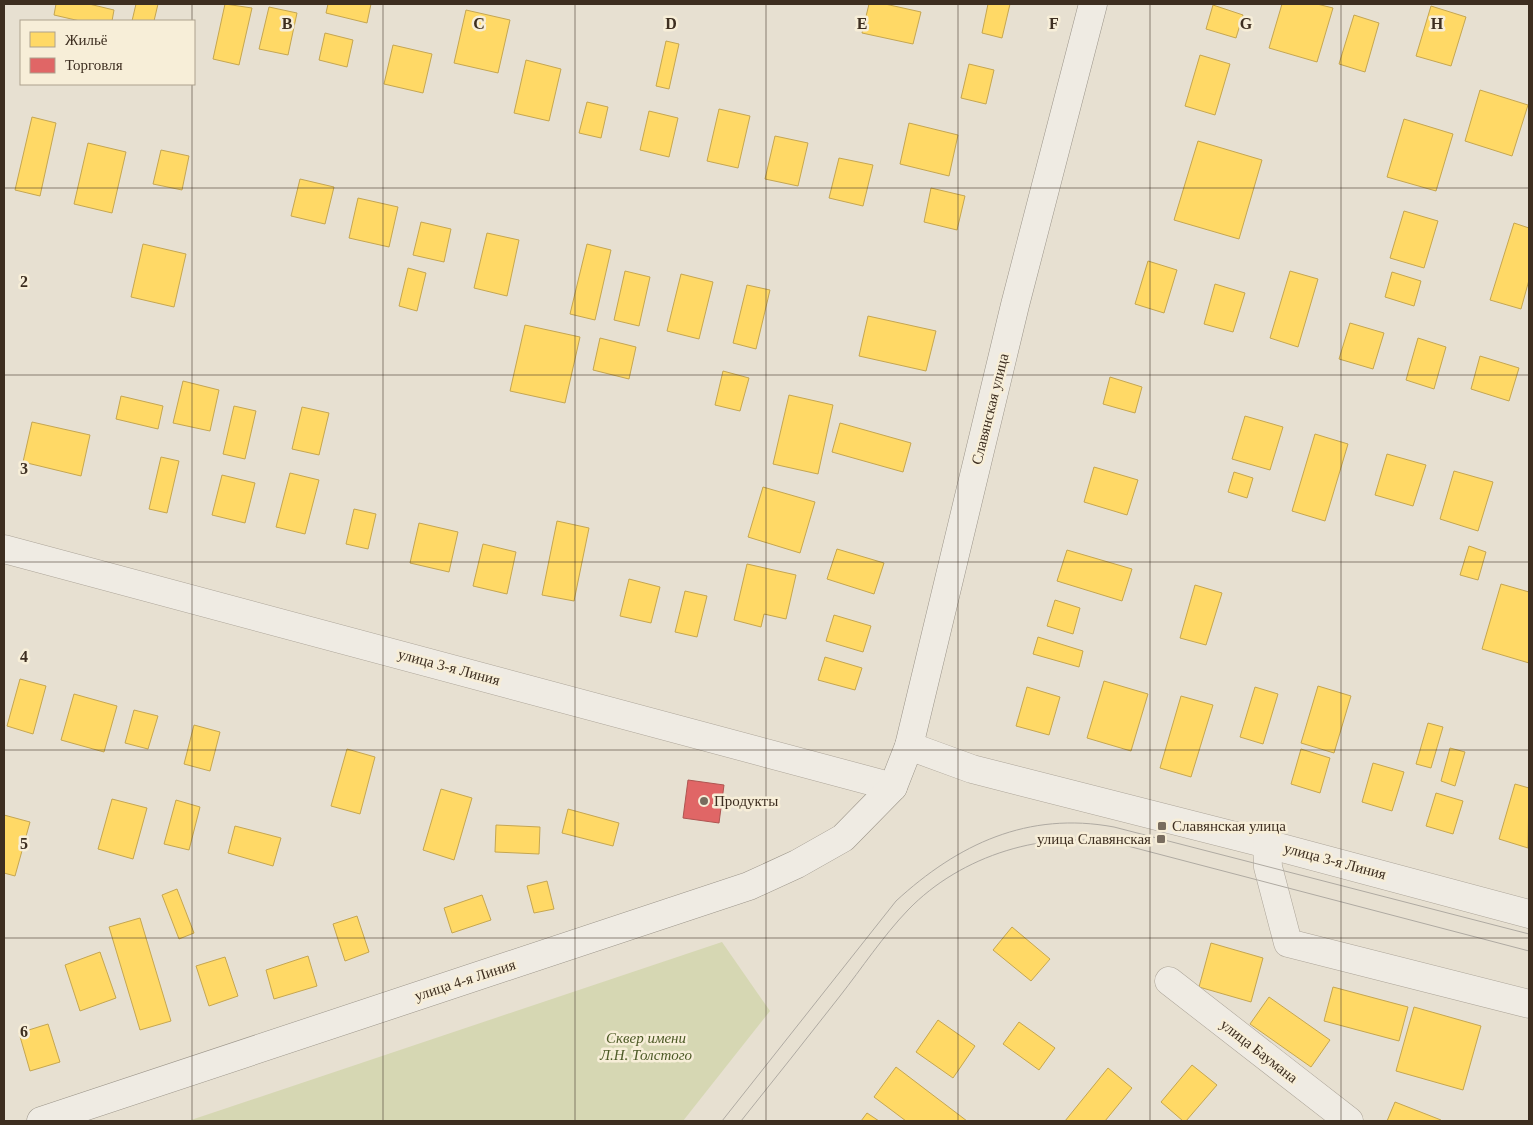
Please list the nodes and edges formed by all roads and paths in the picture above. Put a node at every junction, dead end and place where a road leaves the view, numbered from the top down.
1 (1093, 4) edge
2 (4, 548) edge
3 (909, 746) junction
4 (893, 787) junction
5 (874, 808) joint
6 (1268, 844) junction
7 (1529, 914) edge
8 (1169, 981) dead end
9 (1529, 1004) edge
10 (41, 1121) edge
11 (1349, 1121) edge

1 - 3 street, Славянская улица
2 - 4 street, улица 3-я Линия
3 - 4 street, Славянская улица
3 - 6 street, улица 3-я Линия
4 - 5 street, Славянская улица
5 - 10 street, улица 4-я Линия
6 - 7 street, улица 3-я Линия
6 - 9 street
8 - 11 street, улица Баумана

